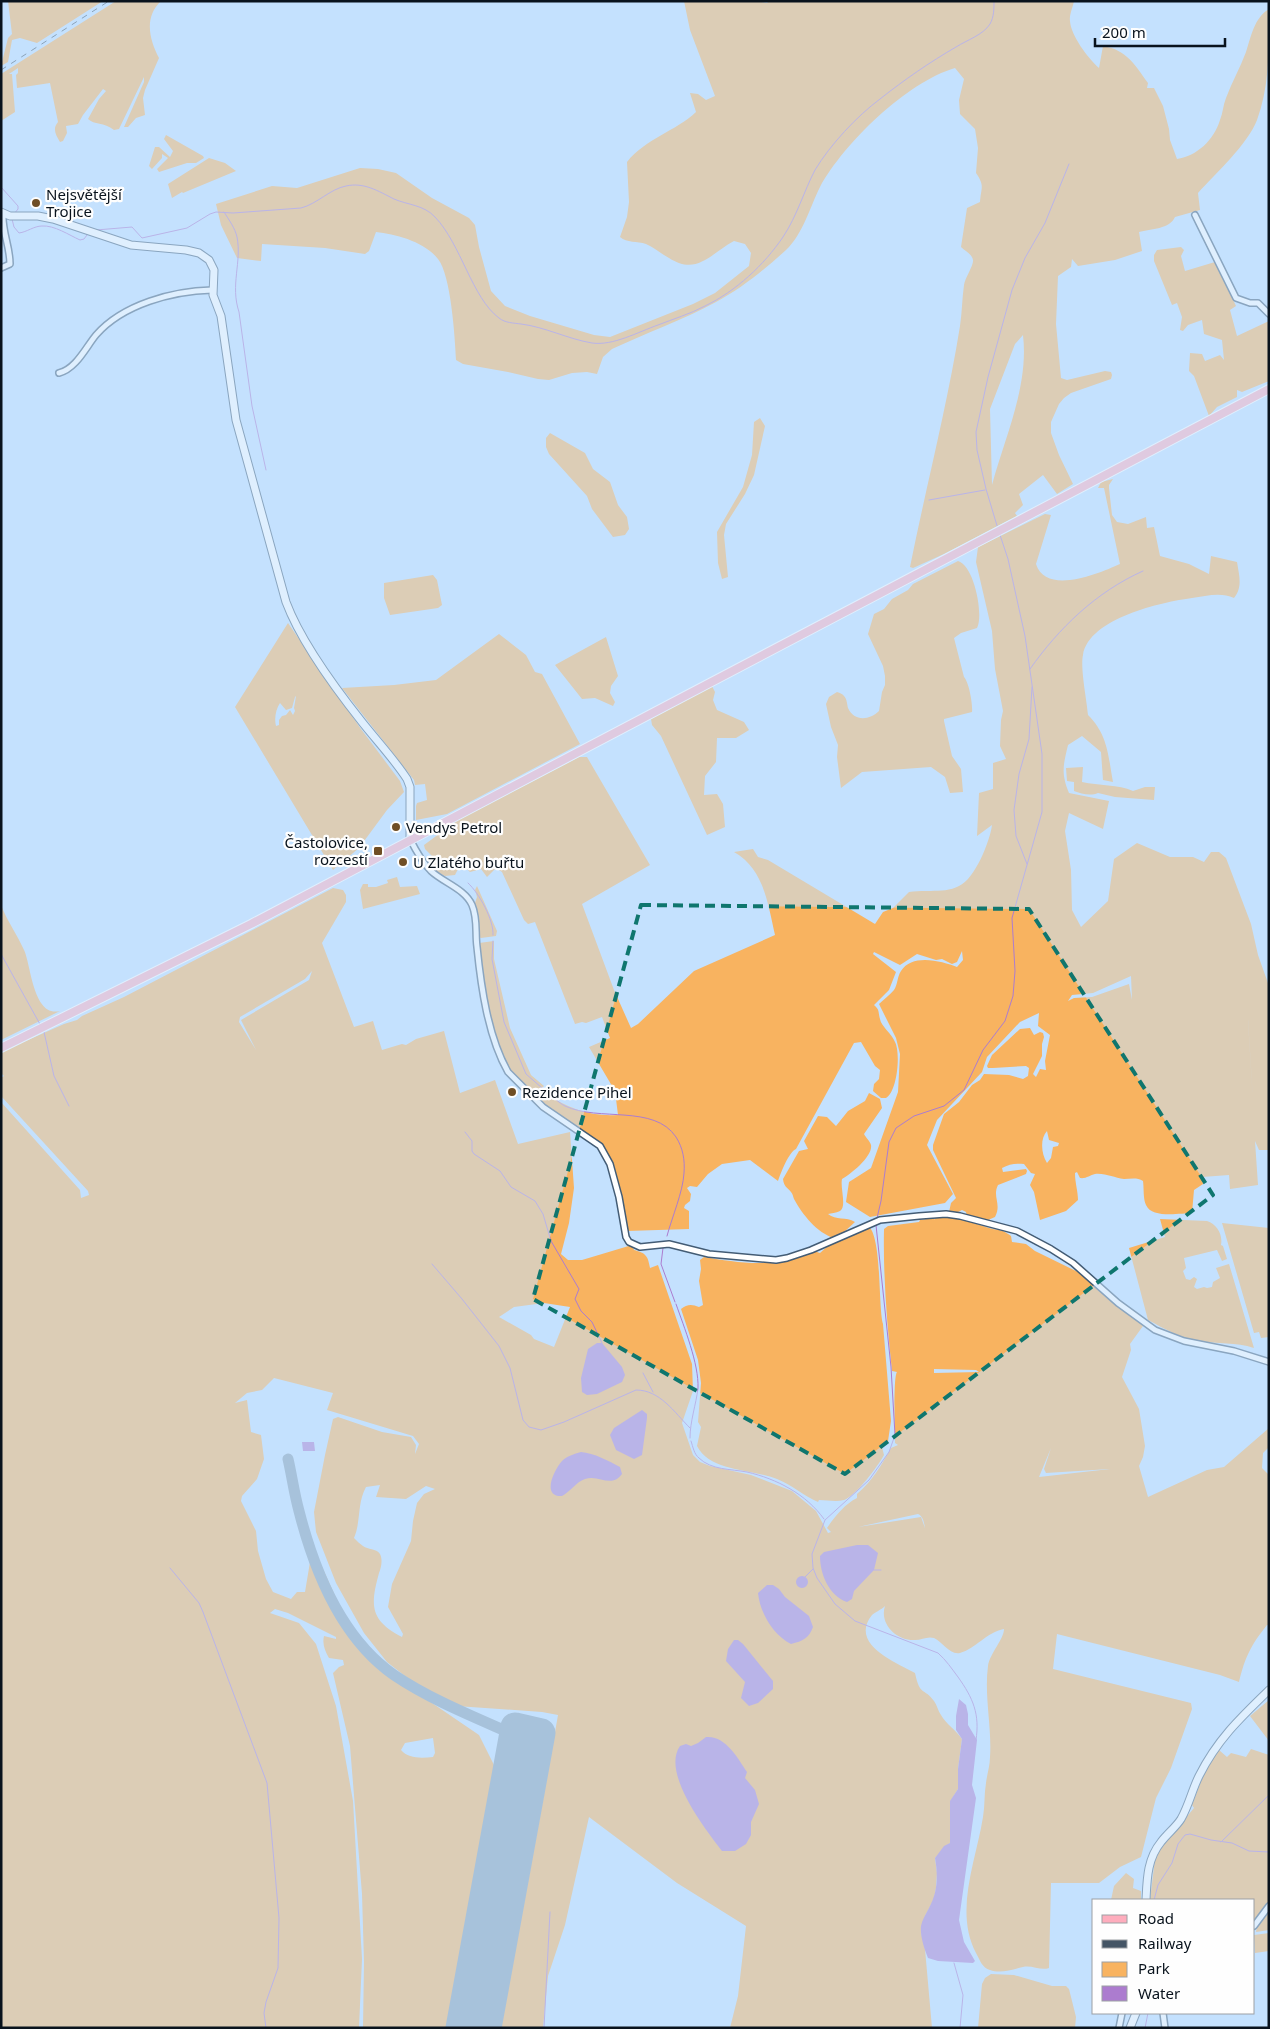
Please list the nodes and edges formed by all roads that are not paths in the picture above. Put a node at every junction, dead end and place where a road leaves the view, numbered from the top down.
1 (2, 213) edge
2 (1195, 215) dead end
3 (1, 268) edge
4 (212, 290) junction
5 (1269, 314) edge
6 (59, 373) dead end
7 (1269, 388) edge
8 (410, 839) junction
9 (1, 1048) edge
10 (1269, 1362) edge
11 (1269, 1690) edge
12 (1146, 1899) edge
13 (1269, 1906) edge
14 (1255, 1925) edge
15 (1122, 2014) edge
16 (1136, 2014) edge
17 (1163, 2014) edge
18 (1119, 2028) edge
19 (1130, 2028) edge
20 (1165, 2028) edge

1 - 3 street
1 - 4 street
2 - 5 street
4 - 6 street
4 - 8 street
7 - 8 main road
8 - 9 main road
8 - 10 street
11 - 12 street
13 - 14 street
15 - 18 street
16 - 19 street
17 - 20 street

